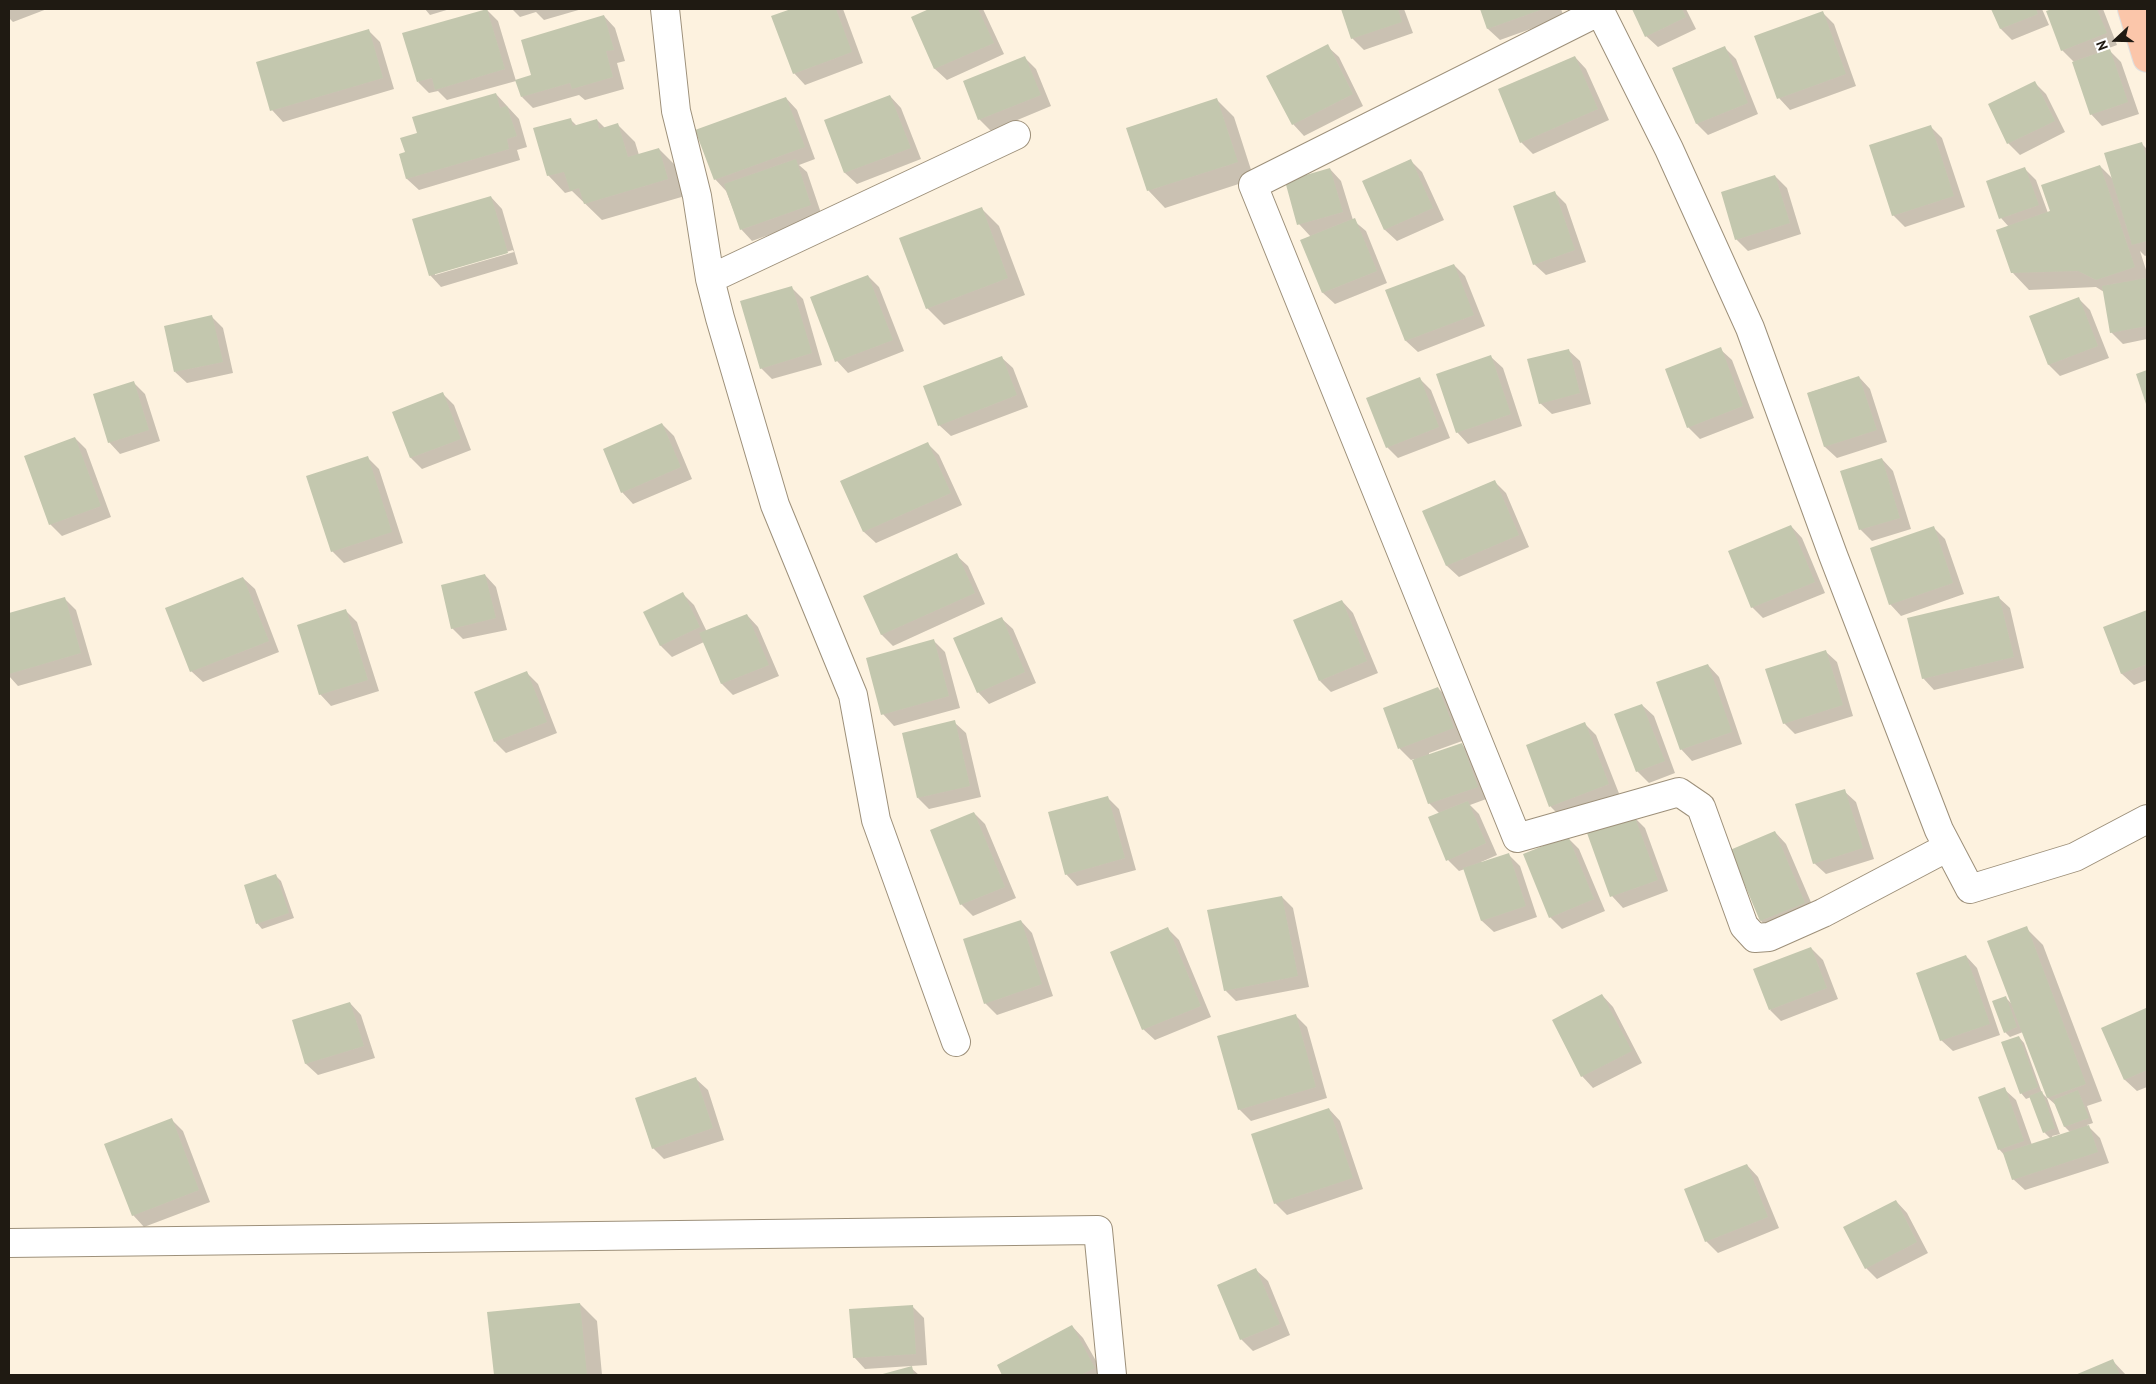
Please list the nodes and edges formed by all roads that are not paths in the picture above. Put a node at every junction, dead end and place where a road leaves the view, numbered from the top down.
1 (665, 9) edge
2 (2132, 9) edge
3 (1600, 10) edge
4 (2147, 58) edge
5 (1016, 135) dead end
6 (710, 278) junction
7 (2147, 819) edge
8 (1948, 847) junction
9 (956, 1042) dead end
10 (9, 1243) edge
11 (1112, 1375) edge

1 - 6 street
2 - 4 main road
3 - 8 street
3 - 8 street
5 - 6 street
6 - 9 street
7 - 8 street
10 - 11 street

